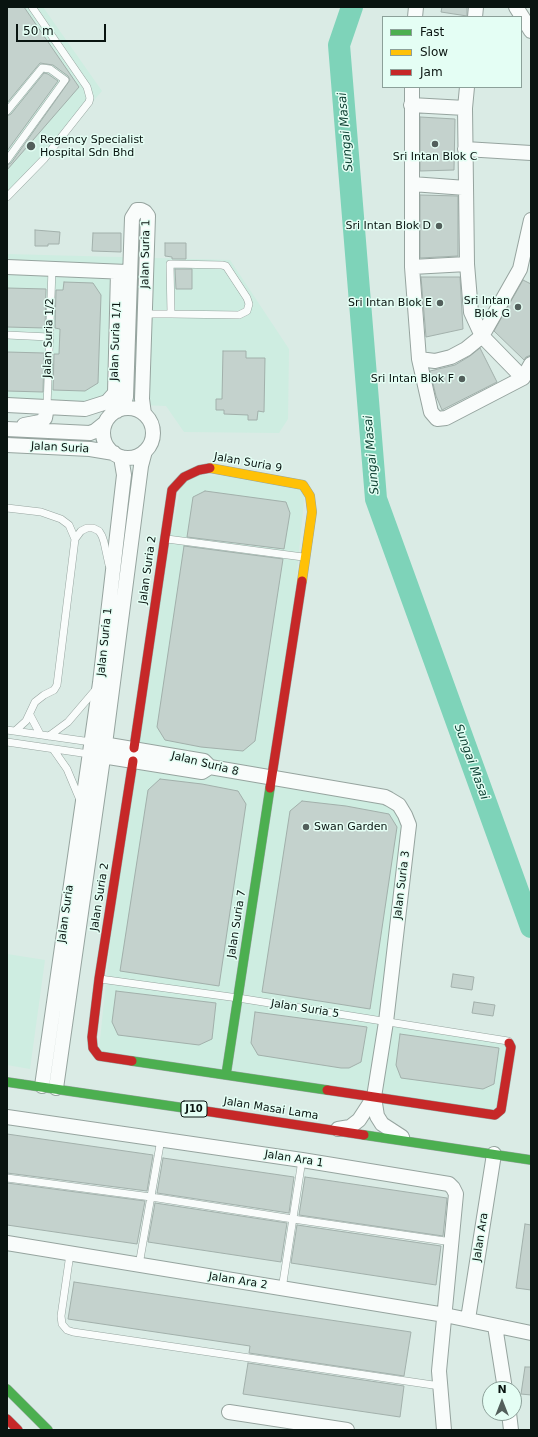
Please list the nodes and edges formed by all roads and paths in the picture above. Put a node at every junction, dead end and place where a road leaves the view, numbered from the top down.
1 (32, 7) edge
2 (516, 7) edge
3 (522, 16) edge
4 (522, 17) edge
5 (531, 31) edge
6 (412, 88) edge
7 (467, 88) edge
8 (411, 105) junction
9 (465, 108) junction
10 (7, 111) edge
11 (465, 149) junction
12 (531, 154) edge
13 (7, 160) edge
14 (412, 184) junction
15 (466, 188) junction
16 (7, 197) edge
17 (531, 220) edge
18 (467, 264) junction
19 (7, 267) edge
20 (412, 267) junction
21 (52, 269) junction
22 (526, 271) edge
23 (124, 272) junction
24 (146, 273) junction
25 (144, 314) junction
26 (170, 314) junction
27 (7, 335) edge
28 (482, 336) junction
29 (49, 337) junction
30 (420, 359) junction
31 (531, 364) edge
32 (523, 378) junction
33 (7, 405) edge
34 (47, 407) junction
35 (117, 411) junction
36 (144, 414) junction
37 (105, 423) junction
38 (7, 429) edge
39 (7, 445) edge
40 (145, 451) junction
41 (117, 455) junction
42 (303, 485) joint
43 (172, 490) joint
44 (7, 508) edge
45 (165, 538) junction
46 (75, 539) junction
47 (305, 557) junction
48 (112, 579) junction
49 (100, 683) junction
50 (30, 715) junction
51 (7, 730) edge
52 (15, 731) junction
53 (40, 734) junction
54 (49, 736) junction
55 (7, 742) edge
56 (90, 748) junction
57 (53, 749) junction
58 (104, 750) junction
59 (134, 755) junction
60 (271, 778) junction
61 (82, 804) junction
62 (97, 806) joint
63 (99, 979) junction
64 (238, 998) junction
65 (386, 1022) junction
66 (509, 1043) joint
67 (226, 1074) junction
68 (7, 1082) edge
69 (42, 1086) junction
70 (56, 1088) junction
71 (374, 1097) junction
72 (7, 1117) edge
73 (333, 1130) junction
74 (160, 1139) junction
75 (410, 1142) junction
76 (494, 1154) junction
77 (302, 1160) junction
78 (531, 1160) edge
79 (7, 1178) edge
80 (151, 1197) junction
81 (293, 1219) junction
82 (452, 1242) junction
83 (7, 1243) edge
84 (70, 1254) junction
85 (139, 1265) junction
86 (282, 1289) junction
87 (445, 1315) junction
88 (468, 1319) junction
89 (495, 1326) junction
90 (531, 1333) edge
91 (504, 1381) edge
92 (440, 1386) junction
93 (7, 1389) edge
94 (229, 1412) dead end
95 (7, 1419) edge
96 (18, 1430) edge
97 (48, 1430) edge
98 (347, 1430) edge
99 (444, 1430) edge

1 - 16 lane
2 - 3 street
4 - 5 street
6 - 8 street
7 - 9 street
8 - 9 street
8 - 14 street
9 - 11 street
10 - 13 lane
11 - 12 street
11 - 15 street
14 - 15 street
14 - 20 street
15 - 18 street
17 - 22 street
18 - 20 street
18 - 28 street
19 - 21 street
20 - 30 street
21 - 23 street
21 - 29 lane, Jalan Suria 1/2
22 - 28 street
23 - 24 street
23 - 24 street, Jalan Suria 1
23 - 34 street, Jalan Suria 1/1
23 - 35 street, Jalan Suria 1
24 - 25 street, Jalan Suria 1
25 - 26 lane
25 - 36 street, Jalan Suria 1
26 - 26 lane
27 - 29 lane
28 - 30 street
28 - 32 street
29 - 34 lane, Jalan Suria 1/2
30 - 32 street
31 - 32 street
33 - 34 street, Jalan Suria 1/1
34 - 38 street
35 - 36 street
35 - 37 street
36 - 40 street
37 - 38 street, Jalan Suria
37 - 41 street
39 - 41 street, Jalan Suria
40 - 41 street
40 - 58 street, Jalan Suria 1
41 - 48 street, Jalan Suria 1
42 - 43 main road, Jalan Suria 9
42 - 47 main road, Jalan Suria 7
43 - 45 main road, Jalan Suria 2
44 - 46 lane
45 - 47 lane
45 - 59 main road, Jalan Suria 2
46 - 48 lane
46 - 50 lane
47 - 60 main road, Jalan Suria 7
48 - 49 street, Jalan Suria 1
49 - 54 lane
49 - 56 street, Jalan Suria 1
50 - 52 lane
50 - 53 lane
51 - 52 lane
52 - 53 lane
53 - 54 lane
54 - 56 lane
55 - 57 lane
56 - 57 lane
56 - 58 street, Jalan Suria 8
56 - 61 street, Jalan Suria
57 - 61 lane
58 - 59 street, Jalan Suria 8
58 - 62 street, Jalan Suria 1
59 - 60 street, Jalan Suria 8
59 - 63 main road, Jalan Suria 2
60 - 64 main road, Jalan Suria 7
60 - 65 street, Jalan Suria 3
61 - 69 street, Jalan Suria
62 - 70 street, Jalan Suria
63 - 64 lane, Jalan Suria 5
63 - 67 main road, Jalan Suria 2
64 - 65 lane, Jalan Suria 5
64 - 67 main road, Jalan Suria 7
65 - 66 lane, Jalan Suria 5
65 - 71 street, Jalan Suria 3
66 - 71 main road
67 - 71 main road
68 - 69 main road, Jalan Masai Lama / J10
69 - 70 main road, Jalan Masai Lama / J10
70 - 73 main road, Jalan Masai Lama / J10
71 - 73 street
71 - 75 street, Jalan Suria 3
72 - 74 street, Jalan Ara 1
73 - 75 main road, Jalan Masai Lama / J10
74 - 77 street, Jalan Ara 1
74 - 80 lane
75 - 76 main road, Jalan Masai Lama / J10
76 - 78 main road, Jalan Masai Lama / J10
76 - 88 street, Jalan Ara
77 - 81 lane
77 - 82 street, Jalan Ara 1
79 - 80 lane
80 - 81 lane
80 - 85 lane
81 - 82 lane
81 - 86 lane
82 - 87 street, Jalan Ara 1
83 - 84 street, Jalan Ara 2
84 - 85 street, Jalan Ara 2
84 - 92 lane
85 - 86 street, Jalan Ara 2
86 - 87 street, Jalan Ara 2
87 - 88 street, Jalan Ara 2
87 - 92 street, Jalan Ara 1
88 - 89 street, Jalan Ara 2
89 - 90 street, Jalan Ara 2
89 - 91 street
92 - 99 street, Jalan Ara 1
93 - 97 main road
94 - 98 street
95 - 96 main road

